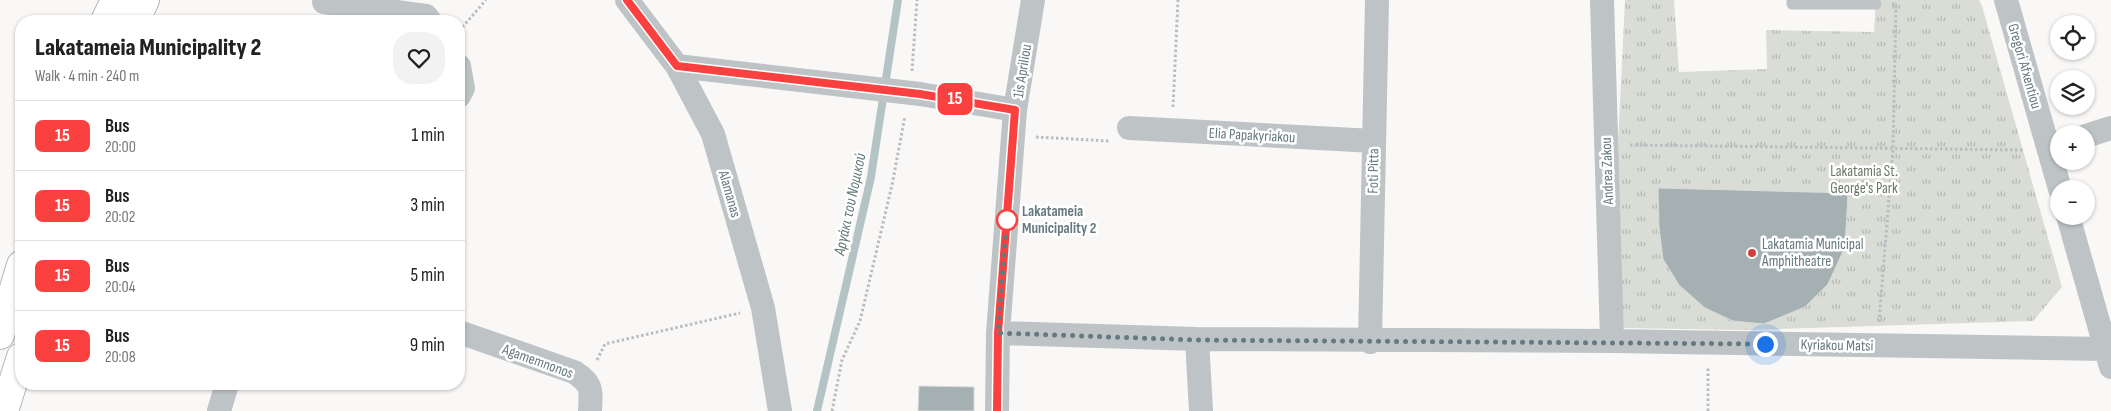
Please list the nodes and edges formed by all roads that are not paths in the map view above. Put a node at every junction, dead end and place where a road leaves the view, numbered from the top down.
1 (114, 0) edge
2 (146, 0) edge
3 (627, 0) edge
4 (1033, 0) edge
5 (1376, 0) edge
6 (1602, 0) edge
7 (1792, 0) edge
8 (2006, 0) edge
9 (324, 2) dead end
10 (1876, 4) road end
11 (108, 15) edge
12 (138, 15) edge
13 (419, 15) edge
14 (677, 66) junction
15 (1015, 110) junction
16 (1129, 128) road end
17 (2111, 128) edge
18 (2095, 133) edge
19 (2050, 136) edge
20 (1374, 141) junction
21 (2071, 225) edge
22 (15, 285) edge
23 (998, 333) junction
24 (465, 334) edge
25 (0, 336) edge
26 (1197, 340) junction
27 (1612, 341) junction
28 (1370, 342) junction
29 (2108, 358) edge
30 (15, 376) edge
31 (226, 390) edge
32 (4, 411) edge
33 (219, 411) edge
34 (590, 411) edge
35 (780, 411) edge
36 (997, 411) edge
37 (1201, 411) edge

1 - 11 main road
2 - 12 main road
3 - 14 street, Alamanas
4 - 15 street, 1is Apriliou
5 - 20 street, Foti Pitta
6 - 27 street, Andrea Zakou
7 - 10 lane
8 - 19 street, Gregori Afxentiou
9 - 13 street
14 - 15 street
14 - 35 street, Alamanas
15 - 23 street, 1is Apriliou
16 - 20 street, Elia Papakyriakou
17 - 18 street
20 - 28 street, Foti Pitta
21 - 29 street
22 - 25 main road
23 - 26 street, Kyriakou Matsi
23 - 36 street, 1is Apriliou
24 - 34 street, Agamemnonos
26 - 28 street, Kyriakou Matsi
26 - 37 street
27 - 28 street, Kyriakou Matsi
27 - 29 street, Kyriakou Matsi
30 - 32 main road
31 - 33 street

